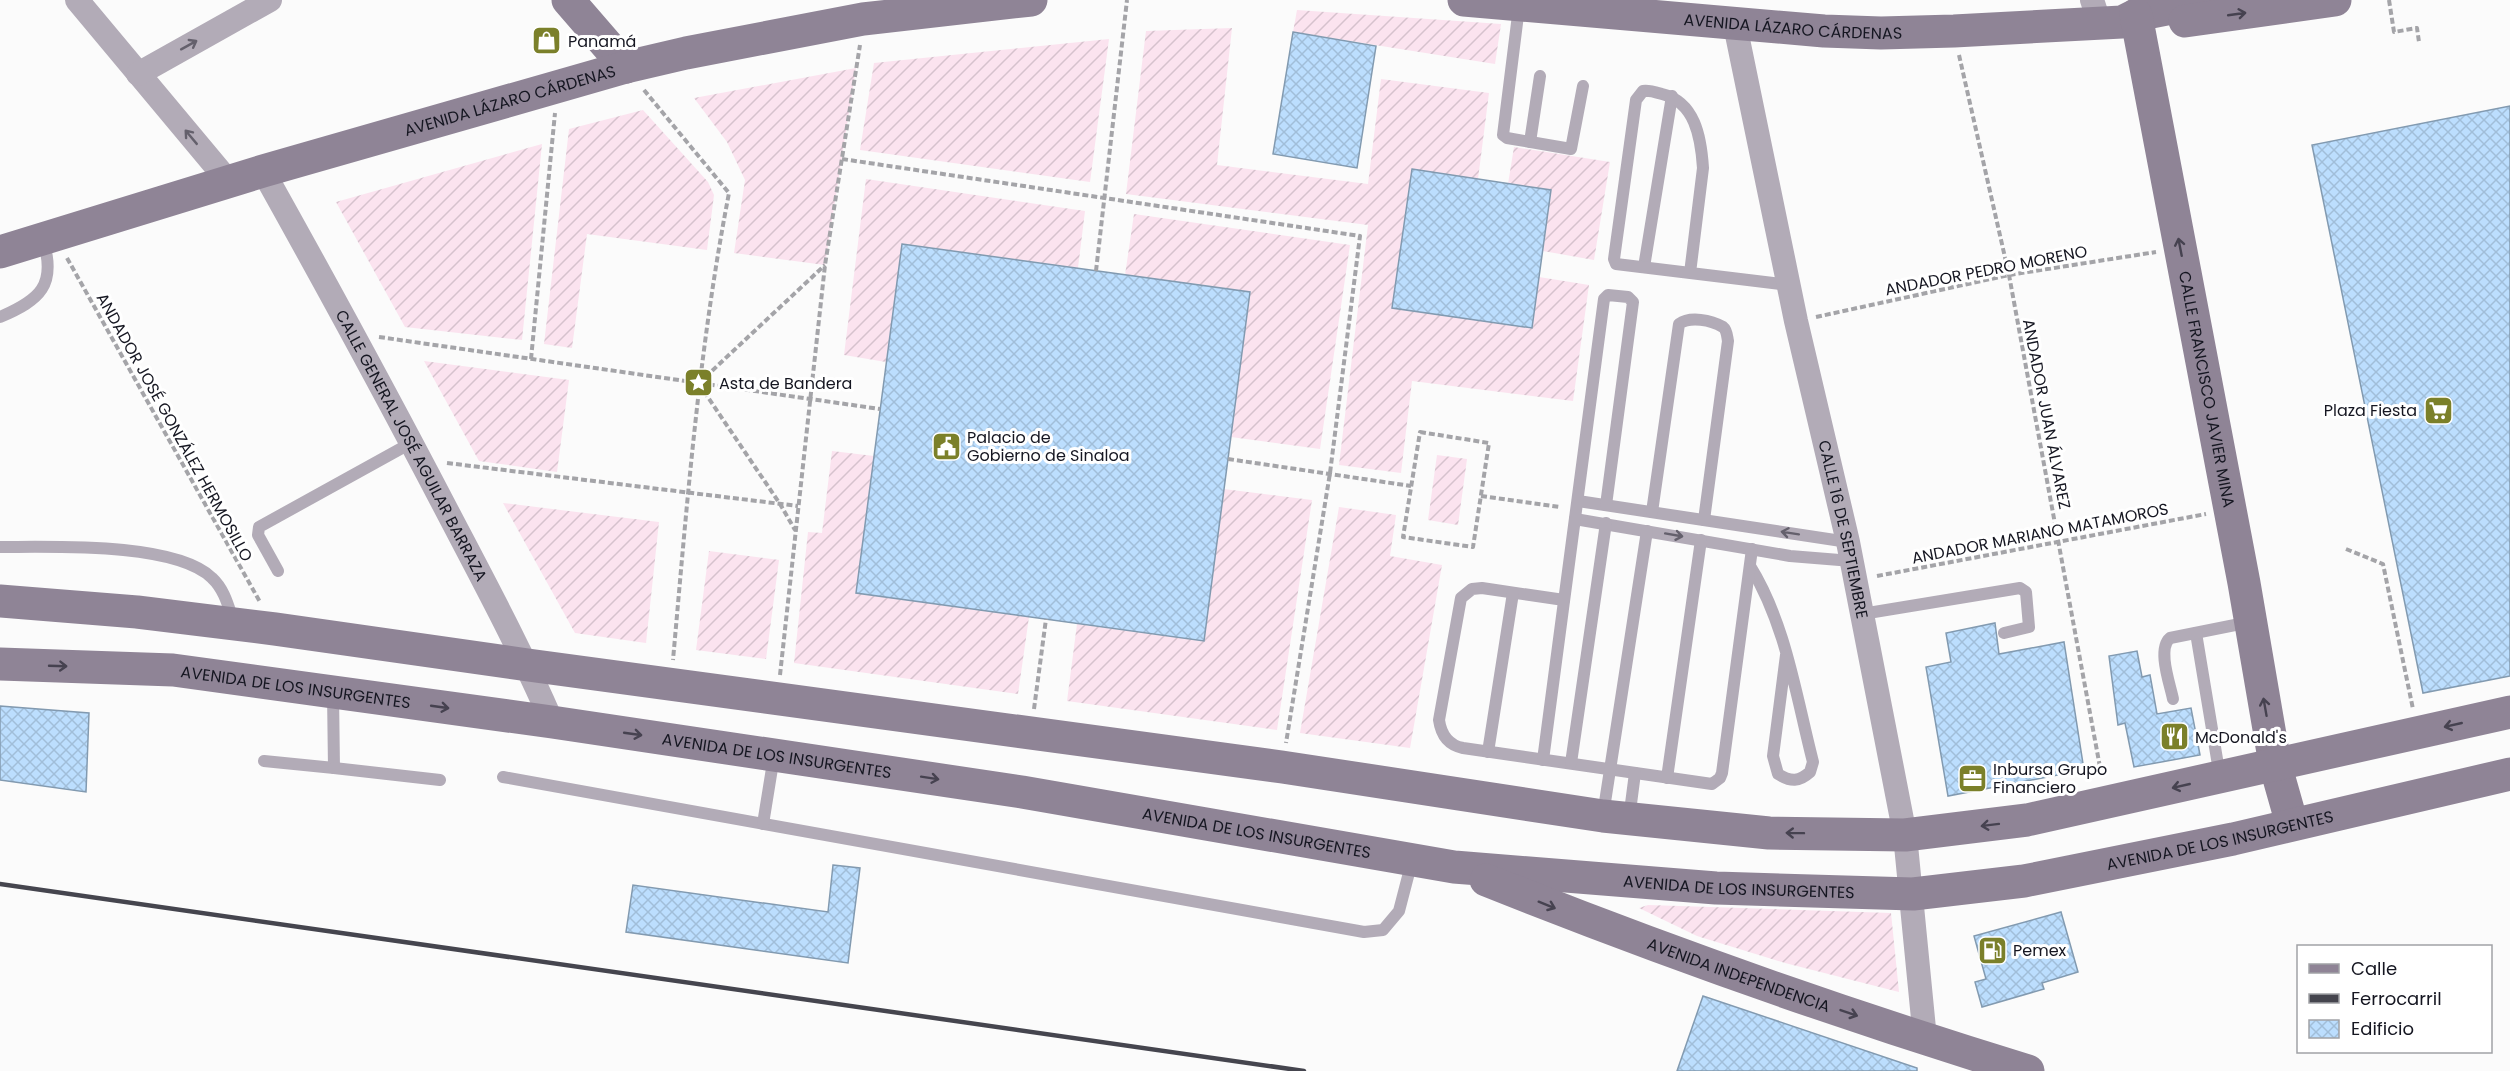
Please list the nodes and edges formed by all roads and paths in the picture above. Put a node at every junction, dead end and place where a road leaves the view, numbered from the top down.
1 (76, 0) edge
2 (270, 0) edge
3 (567, 0) edge
4 (1031, 0) edge
5 (1127, 0) edge
6 (1464, 0) edge
7 (2212, 0) edge
8 (2335, 0) edge
9 (2389, 0) edge
10 (1514, 3) edge
11 (901, 7) edge
12 (1661, 8) edge
13 (2117, 18) edge
14 (863, 19) junction
15 (1735, 25) junction
16 (1954, 31) junction
17 (2419, 42) dead end
18 (626, 67) junction
19 (138, 74) junction
20 (1540, 76) dead end
21 (558, 86) junction
22 (1582, 86) dead end
23 (1672, 96) junction
24 (1530, 142) junction
25 (842, 159) junction
26 (263, 171) junction
27 (229, 182) junction
28 (1105, 198) junction
29 (49, 238) junction
30 (2180, 248) junction
31 (0, 252) edge
32 (825, 265) junction
33 (1644, 267) junction
34 (1096, 270) dead end
35 (1690, 273) junction
36 (2009, 275) junction
37 (1789, 285) junction
38 (0, 317) edge
39 (1796, 321) junction
40 (354, 334) junction
41 (531, 359) junction
42 (698, 383) junction
43 (810, 399) junction
44 (880, 409) dead end
45 (416, 451) junction
46 (1228, 459) dead end
47 (1330, 473) junction
48 (1411, 486) junction
49 (688, 492) junction
50 (1578, 501) junction
51 (780, 504) junction
52 (1606, 505) junction
53 (798, 506) junction
54 (2230, 509) junction
55 (1652, 512) junction
56 (1575, 519) junction
57 (1704, 520) junction
58 (1605, 523) junction
59 (795, 530) junction
60 (1647, 531) junction
61 (1701, 540) junction
62 (2058, 541) junction
63 (0, 546) edge
64 (1752, 549) junction
65 (2346, 549) dead end
66 (1852, 561) junction
67 (1750, 566) junction
68 (278, 571) dead end
69 (1513, 593) junction
70 (1564, 600) junction
71 (0, 601) edge
72 (1862, 614) junction
73 (1046, 619) dead end
74 (2251, 622) junction
75 (234, 624) junction
76 (275, 629) junction
77 (2004, 633) dead end
78 (2196, 633) junction
79 (1786, 655) junction
80 (1040, 661) dead end
81 (0, 664) edge
82 (528, 665) junction
83 (671, 685) junction
84 (333, 692) junction
85 (778, 699) junction
86 (2173, 699) dead end
87 (2510, 712) edge
88 (552, 722) junction
89 (2418, 734) junction
90 (1488, 752) junction
91 (774, 755) junction
92 (1543, 760) junction
93 (264, 761) dead end
94 (1571, 763) junction
95 (2275, 764) junction
96 (1282, 767) junction
97 (334, 768) junction
98 (1610, 769) junction
99 (1635, 773) junction
100 (2510, 774) edge
101 (503, 777) dead end
102 (2220, 777) junction
103 (1667, 778) junction
104 (440, 780) dead end
105 (2107, 802) junction
106 (1616, 818) junction
107 (763, 824) junction
108 (2292, 824) junction
109 (1905, 835) junction
110 (1412, 860) junction
111 (1454, 867) junction
112 (1912, 894) junction
113 (1926, 1039) junction
114 (2028, 1071) edge

1 - 19 street
19 -> 2 street
3 - 18 main road
4 - 11 main road, AVENIDA LÁZARO CÁRDENAS
5 - 28 path
6 - 10 main road, AVENIDA LÁZARO CÁRDENAS
7 - 13 main road, AVENIDA LÁZARO CÁRDENAS
13 -> 8 main road, AVENIDA LÁZARO CÁRDENAS
9 - 17 path
10 - 12 main road, AVENIDA LÁZARO CÁRDENAS
10 - 24 lane
11 - 14 main road, AVENIDA LÁZARO CÁRDENAS
12 - 15 main road, AVENIDA LÁZARO CÁRDENAS
13 - 16 main road, AVENIDA LÁZARO CÁRDENAS
30 -> 13 main road, CALLE FRANCISCO JAVIER MINA
14 - 18 main road, AVENIDA LÁZARO CÁRDENAS
14 - 25 path
15 - 16 main road, AVENIDA LÁZARO CÁRDENAS
15 - 37 street, CALLE 16 DE SEPTIEMBRE
16 - 36 path, ANDADOR JUAN ÁLVAREZ
18 - 21 main road, AVENIDA LÁZARO CÁRDENAS
18 - 42 path
27 -> 19 street
20 - 24 lane
21 - 26 main road, AVENIDA LÁZARO CÁRDENAS
21 - 41 path
22 - 24 lane
23 - 33 lane
23 - 33 lane
23 - 35 lane
25 - 28 path
25 - 32 path
26 - 27 main road, AVENIDA LÁZARO CÁRDENAS
26 - 40 street, CALLE GENERAL JOSÉ AGUILAR BARRAZA
27 - 29 main road, AVENIDA LÁZARO CÁRDENAS
28 - 34 path
28 - 47 path
29 - 31 main road, AVENIDA LÁZARO CÁRDENAS
29 - 38 lane
29 - 76 path, ANDADOR JOSÉ GONZÁLEZ HERMOSILLO
30 - 36 path, ANDADOR PEDRO MORENO
30 - 54 main road, CALLE FRANCISCO JAVIER MINA
32 - 42 path
32 - 43 path
33 - 35 lane
35 - 37 lane
36 - 39 path, ANDADOR PEDRO MORENO
36 - 62 path, ANDADOR JUAN ÁLVAREZ
37 - 39 street, CALLE 16 DE SEPTIEMBRE
39 - 66 street, CALLE 16 DE SEPTIEMBRE
40 - 41 path
40 - 45 street, CALLE GENERAL JOSÉ AGUILAR BARRAZA
41 - 42 path
42 - 43 path
42 - 49 path
42 - 51 path
43 - 44 path
43 - 53 path
45 - 49 path
45 - 68 lane
45 - 82 street, CALLE GENERAL JOSÉ AGUILAR BARRAZA
46 - 47 path
47 - 48 path
47 - 96 path
48 - 48 path
49 - 51 path
49 - 83 path
50 - 52 lane
50 - 52 lane
50 - 56 lane
51 - 53 path
51 - 59 path
52 - 55 lane
53 - 59 path
54 - 62 path, ANDADOR MARIANO MATAMOROS
54 - 74 main road, CALLE FRANCISCO JAVIER MINA
55 - 57 lane
55 - 57 lane
56 - 58 lane
56 - 70 lane
66 -> 57 lane
58 - 60 lane
58 - 94 lane
59 - 85 path
60 -> 61 lane
60 - 98 lane
61 - 64 lane
61 - 103 lane
62 - 66 path, ANDADOR MARIANO MATAMOROS
62 - 105 path, ANDADOR JUAN ÁLVAREZ
63 - 75 lane
64 - 66 lane
64 - 67 lane
65 - 89 path
66 - 72 street, CALLE 16 DE SEPTIEMBRE
67 - 79 lane
67 - 103 lane
69 - 70 lane
69 - 90 lane
69 - 90 lane
70 - 92 lane
71 - 75 main road
72 - 77 lane
72 - 109 street, CALLE 16 DE SEPTIEMBRE
73 - 80 path
74 - 78 lane
95 -> 74 main road, CALLE FRANCISCO JAVIER MINA
75 - 76 main road
76 - 82 main road
78 - 86 lane
78 - 102 lane
79 - 79 lane
81 -> 84 main road, AVENIDA DE LOS INSURGENTES
82 - 83 main road
82 - 88 street, CALLE GENERAL JOSÉ AGUILAR BARRAZA
83 - 85 main road
84 -> 88 main road, AVENIDA DE LOS INSURGENTES
84 - 97 lane
85 - 96 main road
87 -> 89 main road
88 -> 91 main road, AVENIDA DE LOS INSURGENTES
89 - 95 main road
90 - 92 lane
91 - 107 lane
91 -> 110 main road, AVENIDA DE LOS INSURGENTES
92 - 94 lane
93 - 97 lane
94 - 98 lane
95 - 102 main road
95 - 108 main road, CALLE FRANCISCO JAVIER MINA
96 - 106 main road
97 - 104 lane
98 - 99 lane
98 - 106 lane
99 - 103 lane
99 - 106 lane
100 - 108 main road, AVENIDA DE LOS INSURGENTES
101 - 107 lane
102 -> 105 main road
105 -> 109 main road
109 -> 106 main road
107 - 110 lane
108 - 112 main road, AVENIDA DE LOS INSURGENTES
109 - 112 street, CALLE 16 DE SEPTIEMBRE
110 - 111 main road, AVENIDA DE LOS INSURGENTES
111 - 112 main road, AVENIDA DE LOS INSURGENTES
111 -> 113 main road, AVENIDA INDEPENDENCIA
112 - 113 street, CALLE 16 DE SEPTIEMBRE
113 - 114 main road, AVENIDA INDEPENDENCIA

